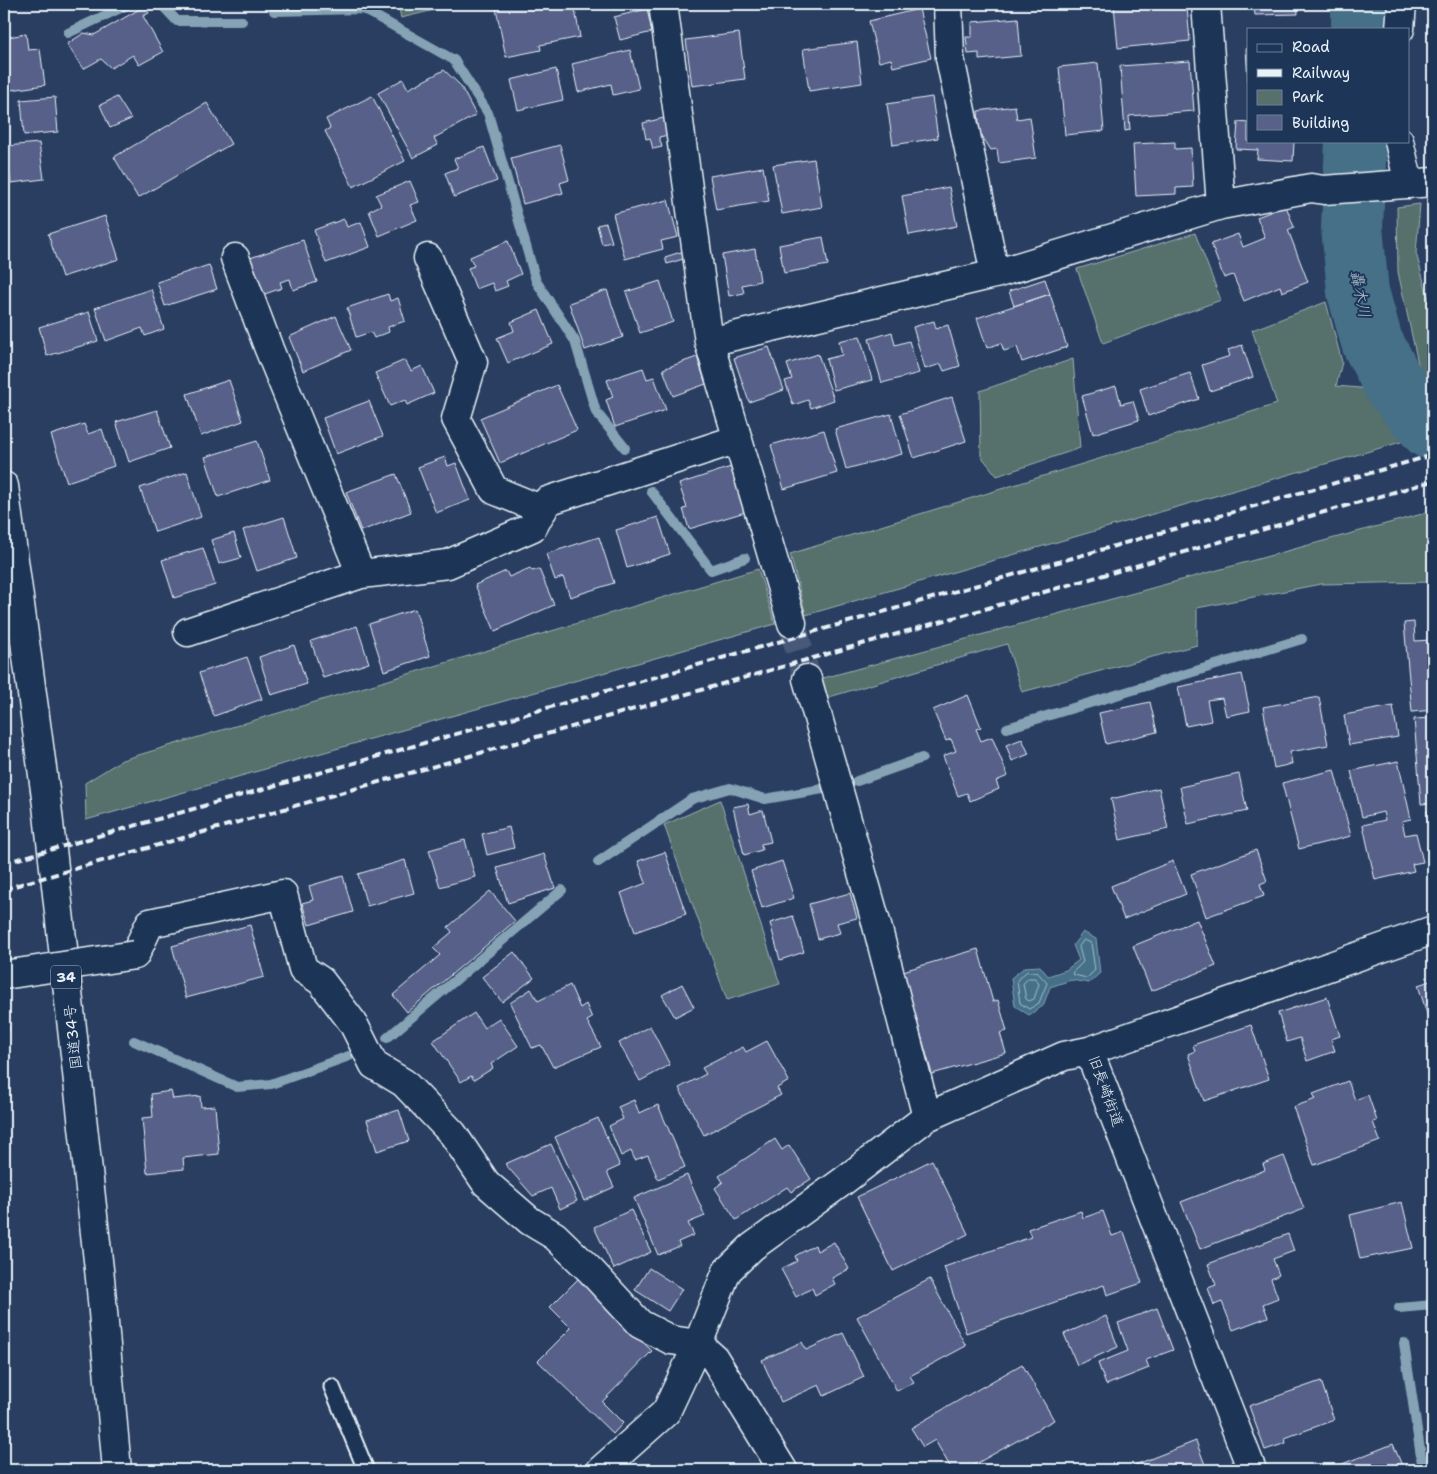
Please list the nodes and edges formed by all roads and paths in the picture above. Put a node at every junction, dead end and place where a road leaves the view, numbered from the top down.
1 (663, 4) edge
2 (948, 4) edge
3 (1206, 4) edge
4 (1402, 4) edge
5 (1400, 28) edge
6 (1400, 142) edge
7 (1421, 183) edge
8 (1221, 204) junction
9 (235, 258) dead end
10 (428, 258) dead end
11 (995, 274) junction
12 (709, 342) junction
13 (738, 439) junction
14 (4, 486) edge
15 (543, 510) junction
16 (361, 574) junction
17 (792, 623) tunnel mouth
18 (188, 632) dead end
19 (807, 679) tunnel mouth
20 (1433, 930) edge
21 (4, 974) edge
22 (1089, 1051) junction
23 (927, 1117) junction
24 (698, 1344) junction
25 (332, 1387) dead end
26 (117, 1470) edge
27 (366, 1470) edge
28 (602, 1470) edge
29 (783, 1470) edge
30 (1252, 1470) edge

1 - 12 main road
2 - 11 main road
3 - 8 main road
4 - 5 main road
6 - 7 main road
7 - 8 main road
8 - 11 main road
9 - 16 main road
10 - 15 main road
11 - 12 main road
12 - 13 main road
13 - 15 main road
13 - 17 main road
14 - 26 main road, 国道34号 / 34
15 - 16 main road
16 - 18 main road
19 - 23 main road
20 - 22 main road, 旧長崎街道
21 - 24 main road, bridge
22 - 23 main road
22 - 30 main road, 旧長崎街道
23 - 24 main road
24 - 28 main road
24 - 29 main road
25 - 27 lane

